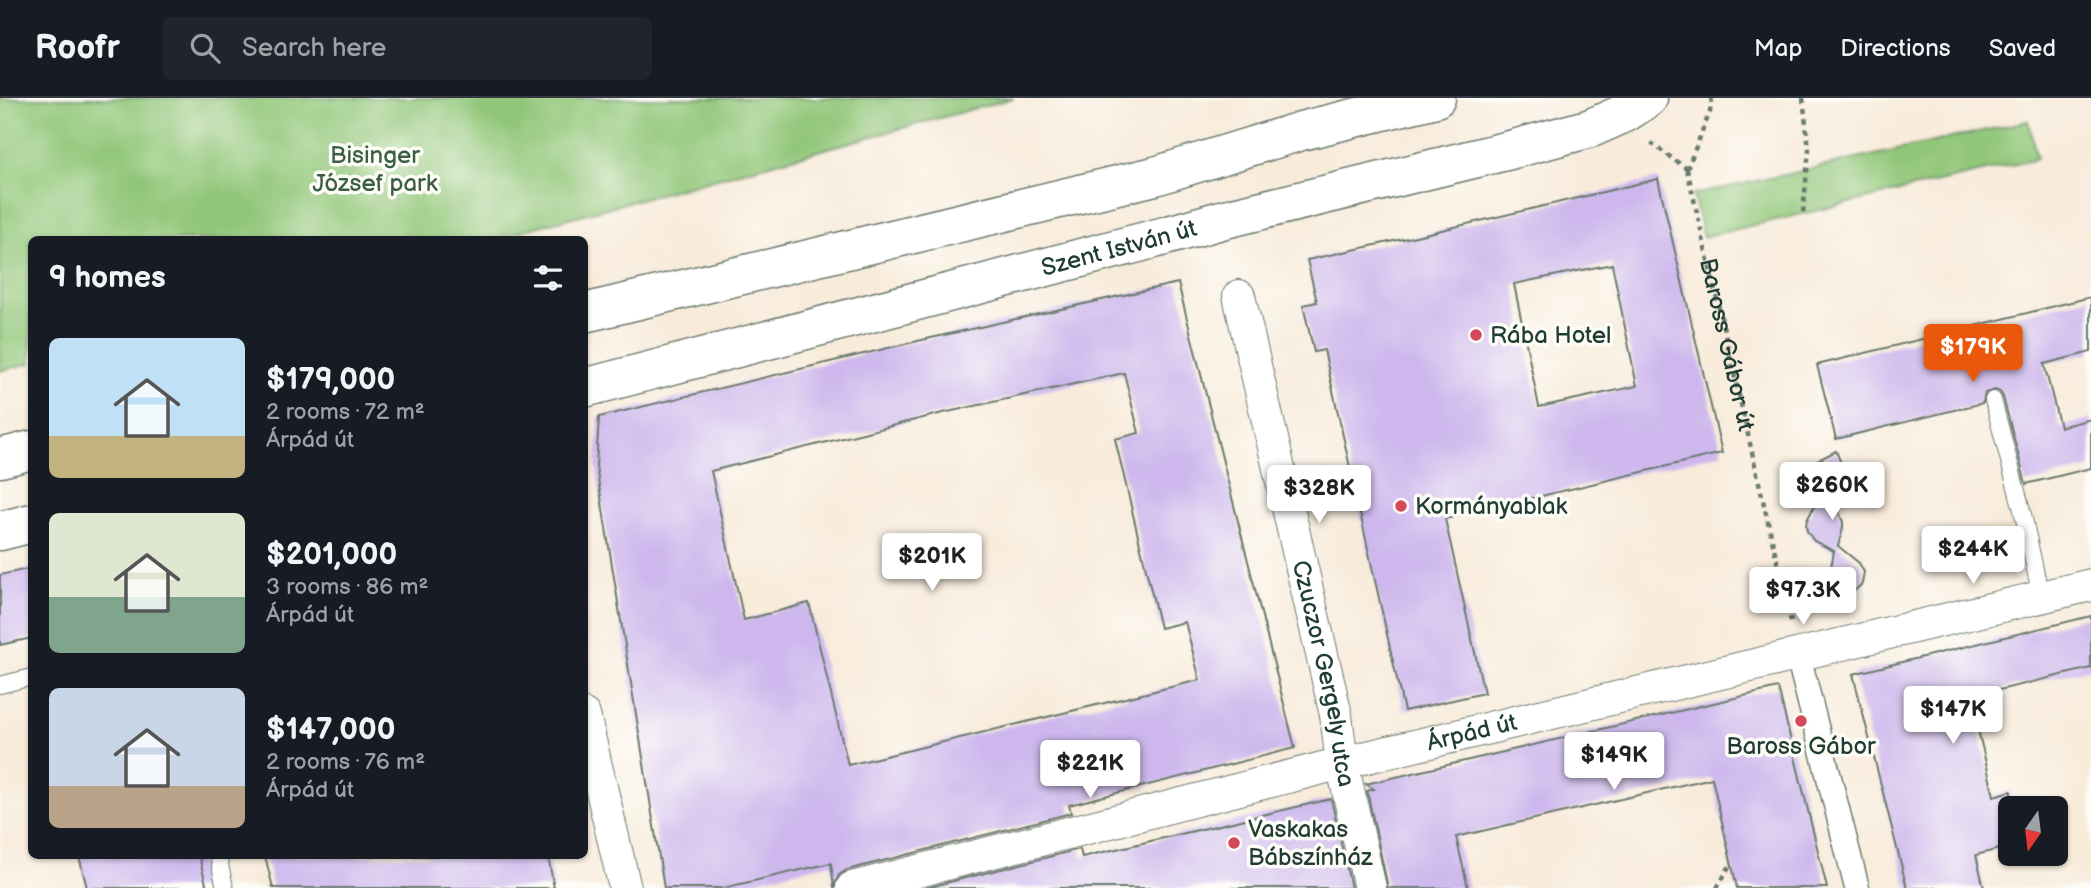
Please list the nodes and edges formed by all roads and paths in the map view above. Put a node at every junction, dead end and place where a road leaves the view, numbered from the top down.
1 (1436, 98) edge
2 (1648, 98) edge
3 (1712, 98) edge
4 (1802, 98) edge
5 (1803, 214) dead end
6 (1239, 296) dead end
7 (588, 312) edge
8 (588, 387) edge
9 (1993, 400) dead end
10 (28, 451) edge
11 (0, 458) edge
12 (28, 524) edge
13 (0, 531) edge
14 (2091, 585) edge
15 (2041, 597) junction
16 (1798, 655) junction
17 (28, 678) edge
18 (0, 685) edge
19 (588, 732) edge
20 (1342, 763) junction
21 (219, 859) edge
22 (1731, 864) dead end
23 (225, 888) edge
24 (625, 888) edge
25 (852, 888) edge
26 (1370, 888) edge
27 (1717, 888) edge
28 (1857, 888) edge

1 - 7 main road
2 - 8 main road, Szent István út
3 - 16 path, Baross Gábor út
4 - 5 path
6 - 20 street, Czuczor Gergely utca
9 - 15 lane
10 - 11 main road
12 - 13 main road
14 - 15 street, Árpád út
15 - 16 street, Árpád út
16 - 20 street, Árpád út
16 - 28 street
17 - 18 lane
19 - 24 street
20 - 25 street, Árpád út
20 - 26 street, Czuczor Gergely utca
21 - 23 lane
22 - 27 path

